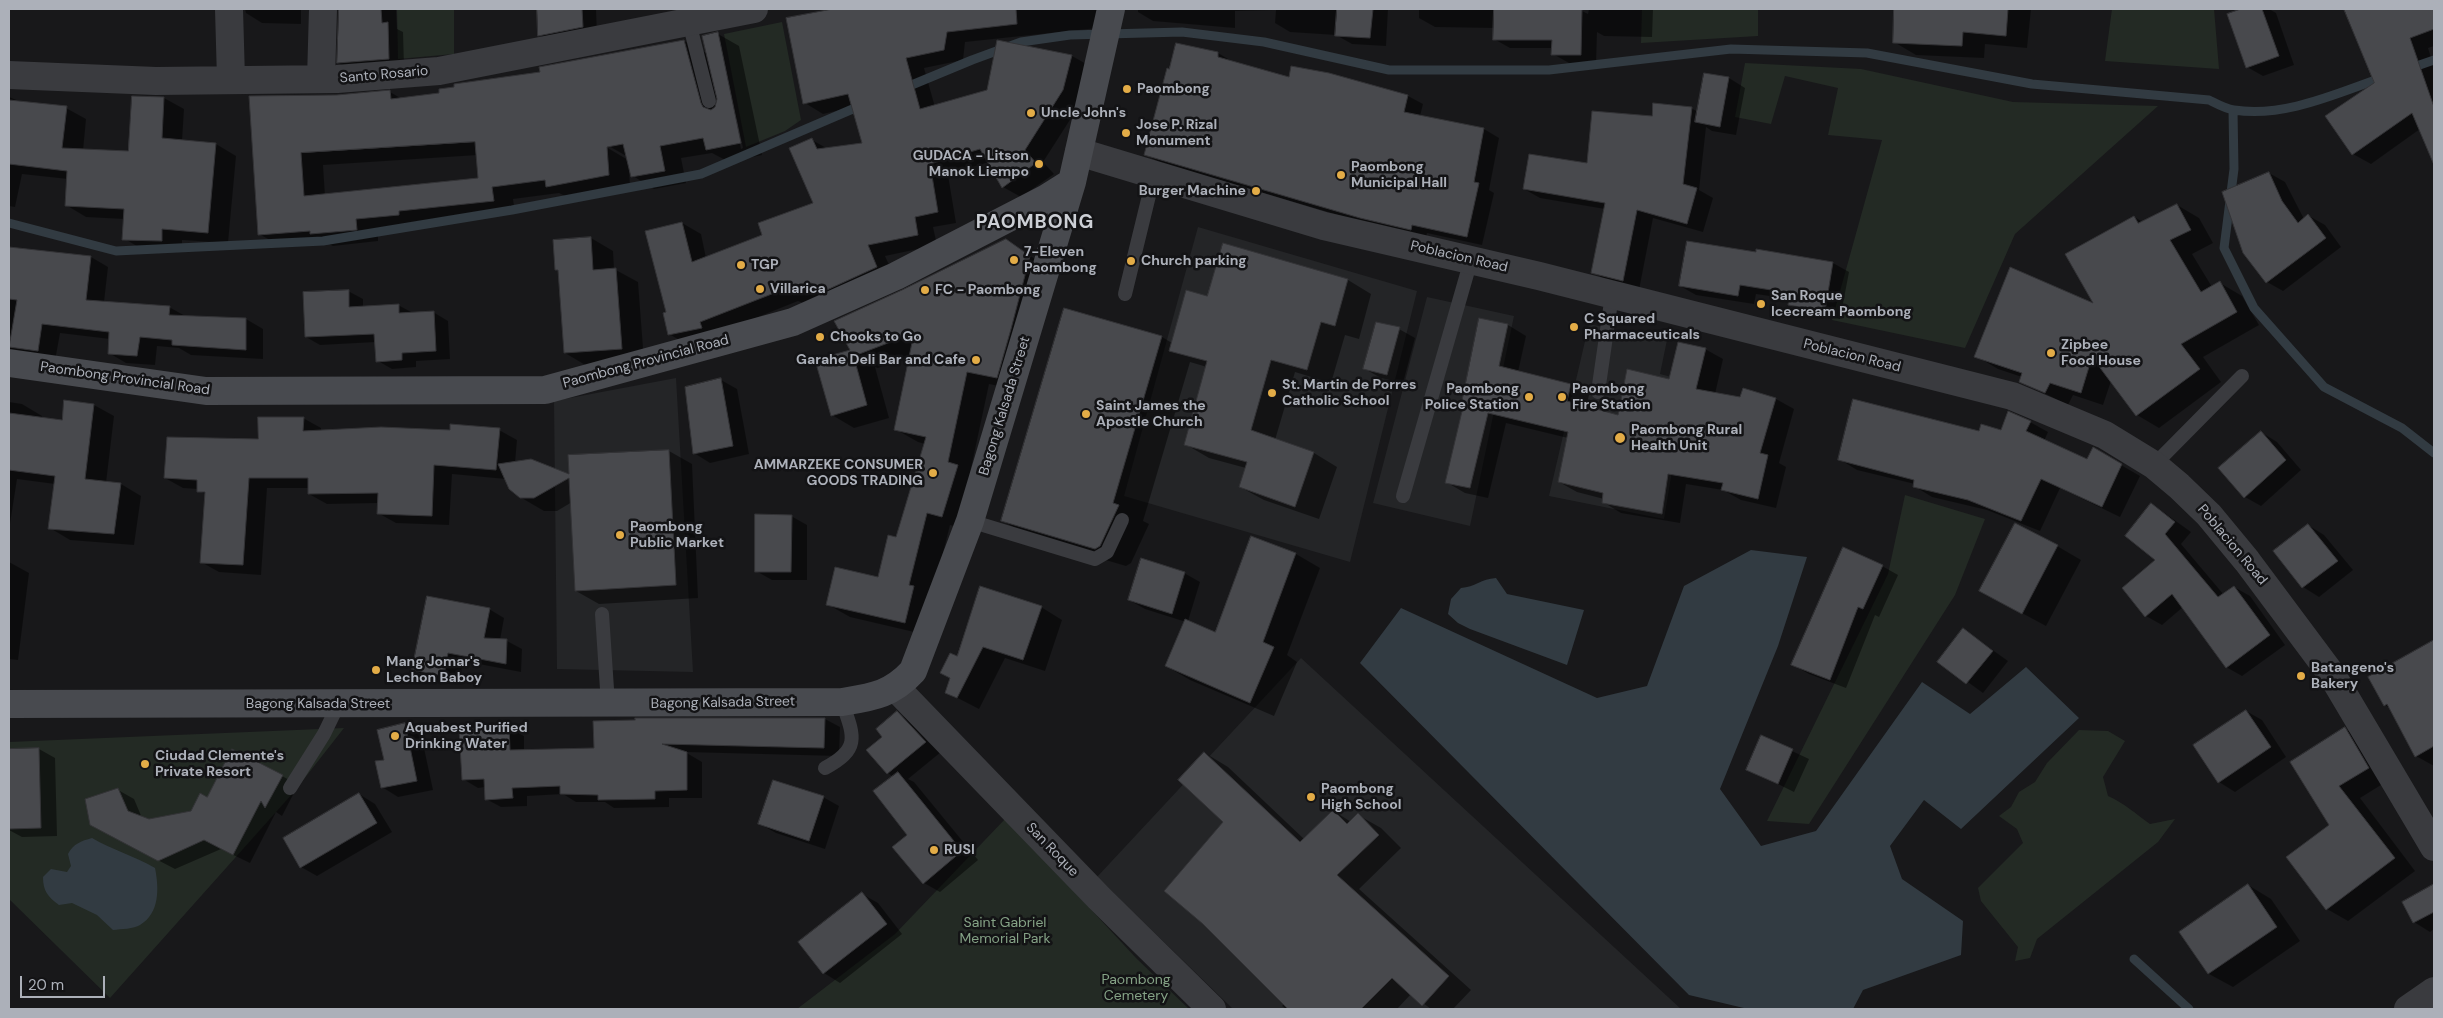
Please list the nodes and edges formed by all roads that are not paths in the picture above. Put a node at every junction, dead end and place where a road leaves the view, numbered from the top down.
1 (229, 9) edge
2 (323, 9) edge
3 (754, 9) edge
4 (1111, 9) edge
5 (689, 22) junction
6 (9, 75) edge
7 (231, 79) junction
8 (321, 80) junction
9 (709, 101) dead end
10 (1079, 152) junction
11 (1154, 175) junction
12 (1072, 182) junction
13 (1471, 260) junction
14 (1125, 294) dead end
15 (1612, 295) junction
16 (9, 362) edge
17 (2242, 376) dead end
18 (1598, 392) dead end
19 (2154, 465) junction
20 (1403, 496) dead end
21 (1122, 520) dead end
22 (970, 521) junction
23 (602, 614) dead end
24 (895, 687) junction
25 (842, 702) junction
26 (9, 704) edge
27 (339, 704) junction
28 (608, 704) junction
29 (825, 768) dead end
30 (290, 788) dead end
31 (2434, 847) edge
32 (2434, 991) edge
33 (1212, 1009) edge
34 (2408, 1009) edge

1 - 7 street
2 - 8 street
3 - 5 street, Santo Rosario
4 - 10 main road
5 - 8 street, Santo Rosario
5 - 9 lane
6 - 7 street, Santo Rosario
7 - 8 street, Santo Rosario
10 - 11 street, Poblacion Road
10 - 12 main road
11 - 13 street, Poblacion Road
11 - 14 lane
12 - 16 main road, Paombong Provincial Road
12 - 22 main road, Bagong Kalsada Street
13 - 15 street, Poblacion Road
13 - 20 lane
15 - 18 lane
15 - 19 street, Poblacion Road
17 - 19 lane
19 - 31 street, Poblacion Road
21 - 22 lane
22 - 24 main road, Bagong Kalsada Street
23 - 28 lane
24 - 25 main road, Bagong Kalsada Street
24 - 33 street, San Roque
25 - 28 main road, Bagong Kalsada Street
25 - 29 lane
26 - 27 main road, Bagong Kalsada Street
27 - 28 main road, Bagong Kalsada Street
27 - 30 lane
32 - 34 street

